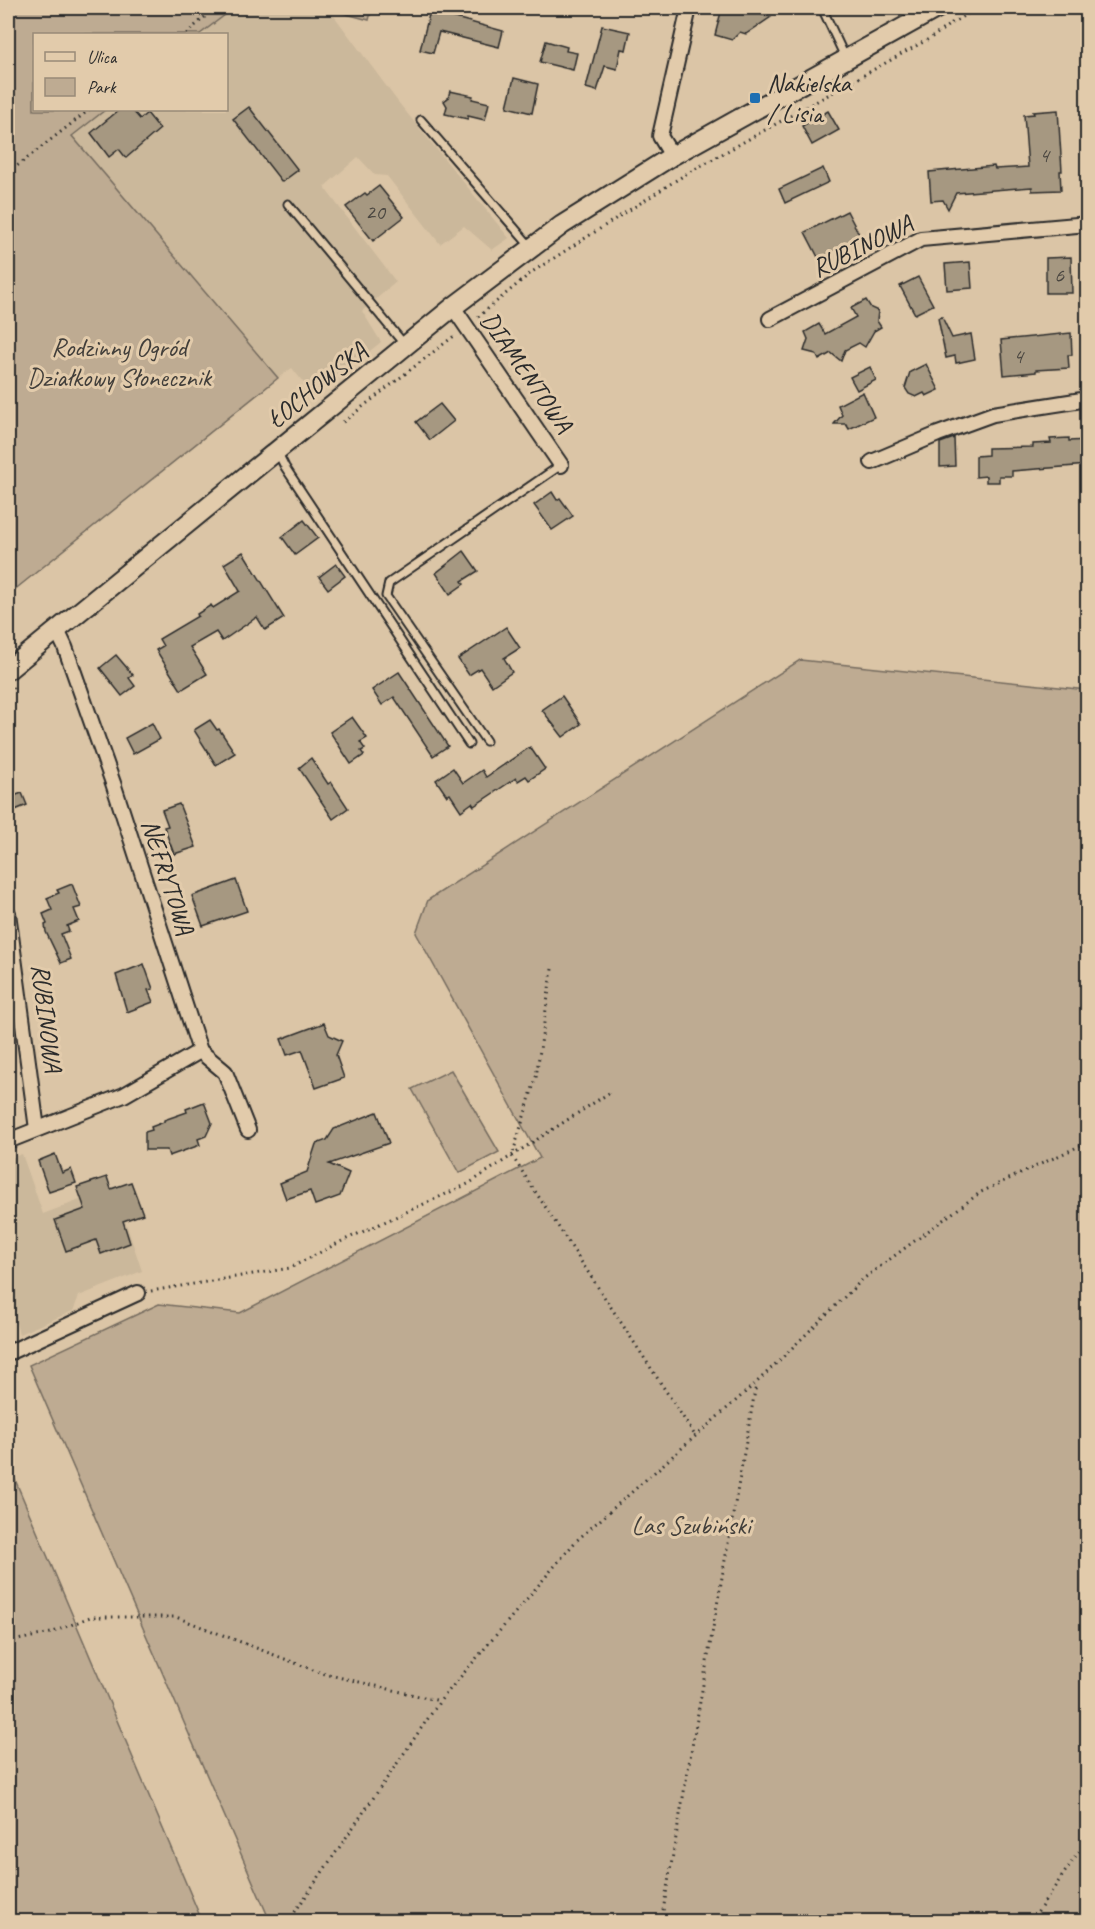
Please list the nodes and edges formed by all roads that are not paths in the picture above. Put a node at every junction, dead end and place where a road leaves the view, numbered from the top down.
1 (689, 8) edge
2 (822, 8) edge
3 (938, 8) edge
4 (846, 59) junction
5 (421, 120) dead end
6 (672, 156) junction
7 (288, 204) dead end
8 (1088, 224) edge
9 (531, 248) junction
10 (453, 307) junction
11 (770, 320) dead end
12 (406, 346) junction
13 (1088, 399) edge
14 (277, 451) junction
15 (872, 462) dead end
16 (561, 465) joint
17 (57, 630) junction
18 (8, 670) edge
19 (486, 741) dead end
20 (469, 744) dead end
21 (8, 913) edge
22 (200, 1051) junction
23 (37, 1129) junction
24 (248, 1130) dead end
25 (8, 1141) edge
26 (138, 1293) road end
27 (8, 1353) edge

1 - 6 street
2 - 4 lane
3 - 4 main road, ŁOCHOWSKA
4 - 6 main road, ŁOCHOWSKA
5 - 9 lane
6 - 9 main road, ŁOCHOWSKA
7 - 12 lane
8 - 11 street, RUBINOWA
9 - 10 main road, ŁOCHOWSKA
10 - 12 main road, ŁOCHOWSKA
10 - 16 street, DIAMENTOWA
12 - 14 main road, ŁOCHOWSKA
13 - 15 street
14 - 17 main road, ŁOCHOWSKA
14 - 20 lane
16 - 19 lane
17 - 18 main road, ŁOCHOWSKA
17 - 22 street, NEFRYTOWA
21 - 23 street, RUBINOWA
22 - 23 street
22 - 24 street
23 - 25 street
26 - 27 street

